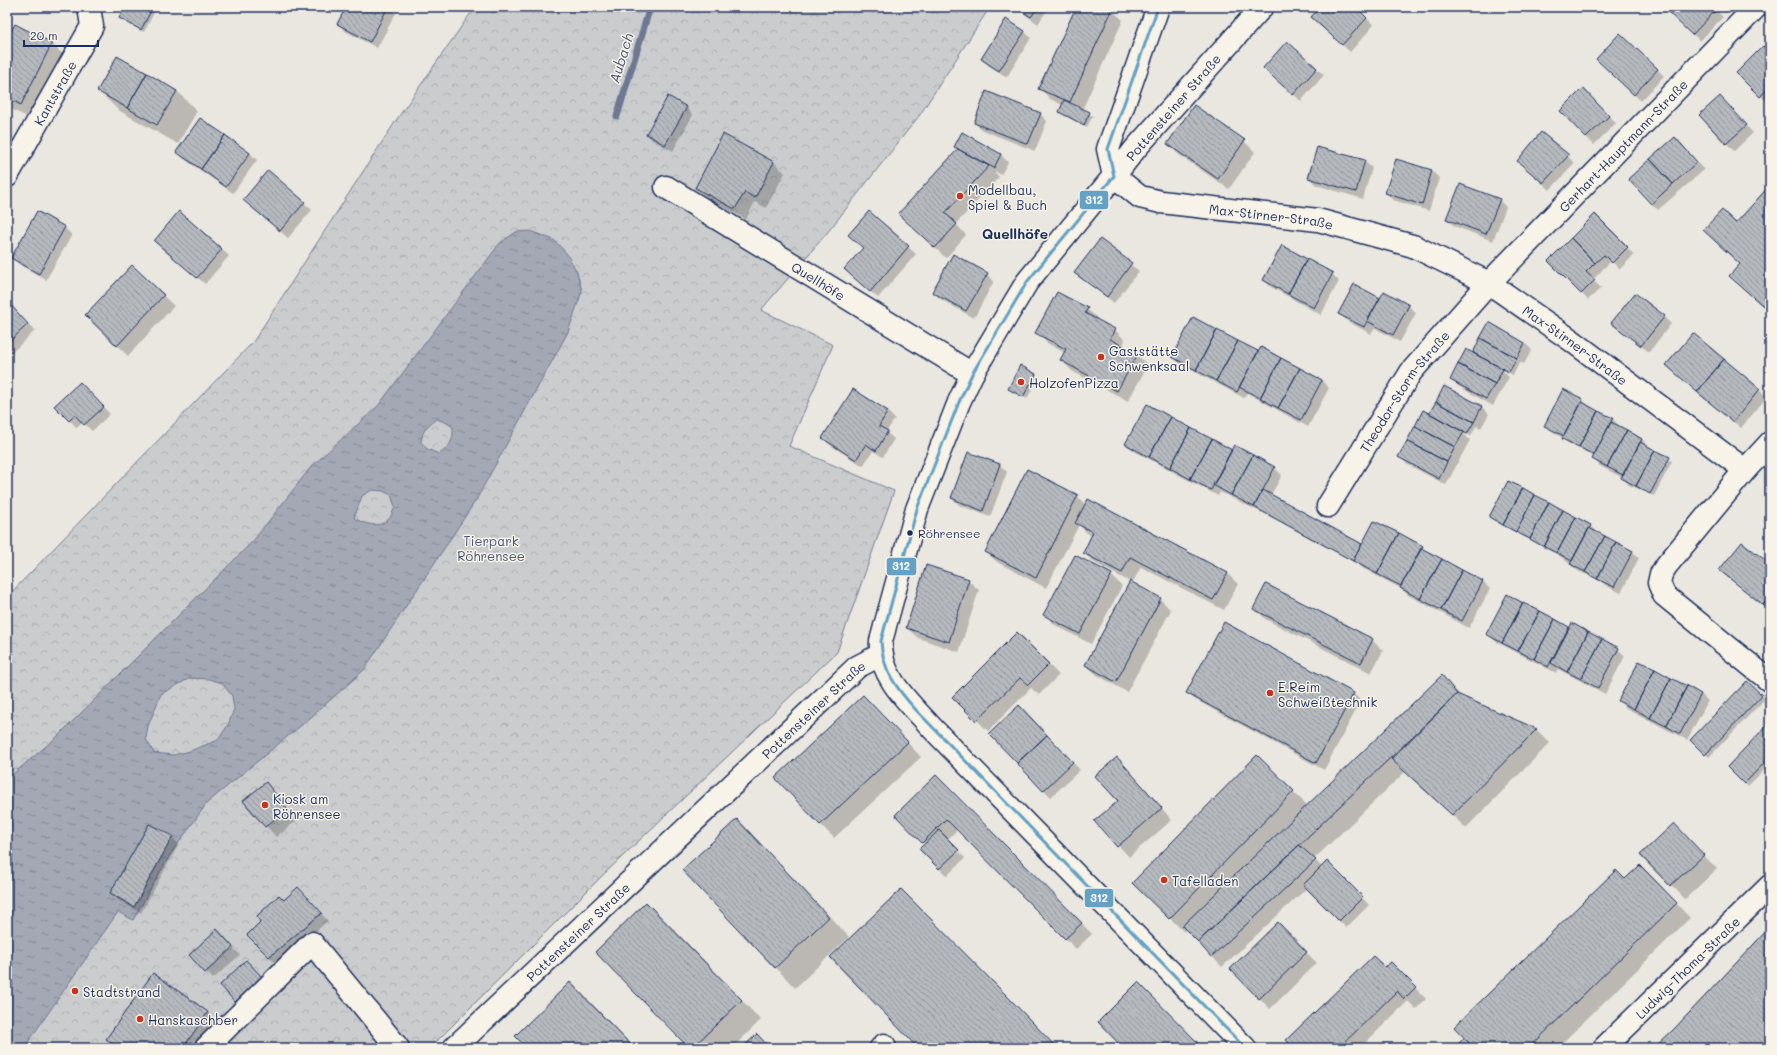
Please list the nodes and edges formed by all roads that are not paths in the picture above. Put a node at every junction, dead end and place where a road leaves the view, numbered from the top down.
1 (90, 7) edge
2 (1158, 7) edge
3 (1262, 7) edge
4 (1756, 7) edge
5 (7, 176) edge
6 (1114, 176) junction
7 (666, 187) dead end
8 (1489, 283) junction
9 (972, 374) junction
10 (1770, 443) edge
11 (1745, 470) junction
12 (1328, 506) dead end
13 (882, 654) junction
14 (1770, 681) edge
15 (1770, 886) edge
16 (206, 1048) edge
17 (398, 1048) edge
18 (454, 1048) edge
19 (1245, 1048) edge
20 (1604, 1048) edge

1 - 5 street, Kantstraße
2 - 6 street
3 - 6 street, Pottensteiner Straße
4 - 8 street, Gerhart-Hauptmann-Straße
6 - 8 street, Max-Stirner-Straße
6 - 9 street, Pottensteiner Straße
7 - 9 street, Quellhöfe
8 - 11 street, Max-Stirner-Straße
8 - 12 street, Theodor-Storm-Straße
9 - 13 street, Pottensteiner Straße
10 - 11 street
11 - 14 street
13 - 18 street, Pottensteiner Straße
13 - 19 street
15 - 20 street, Ludwig-Thoma-Straße
16 - 17 street

